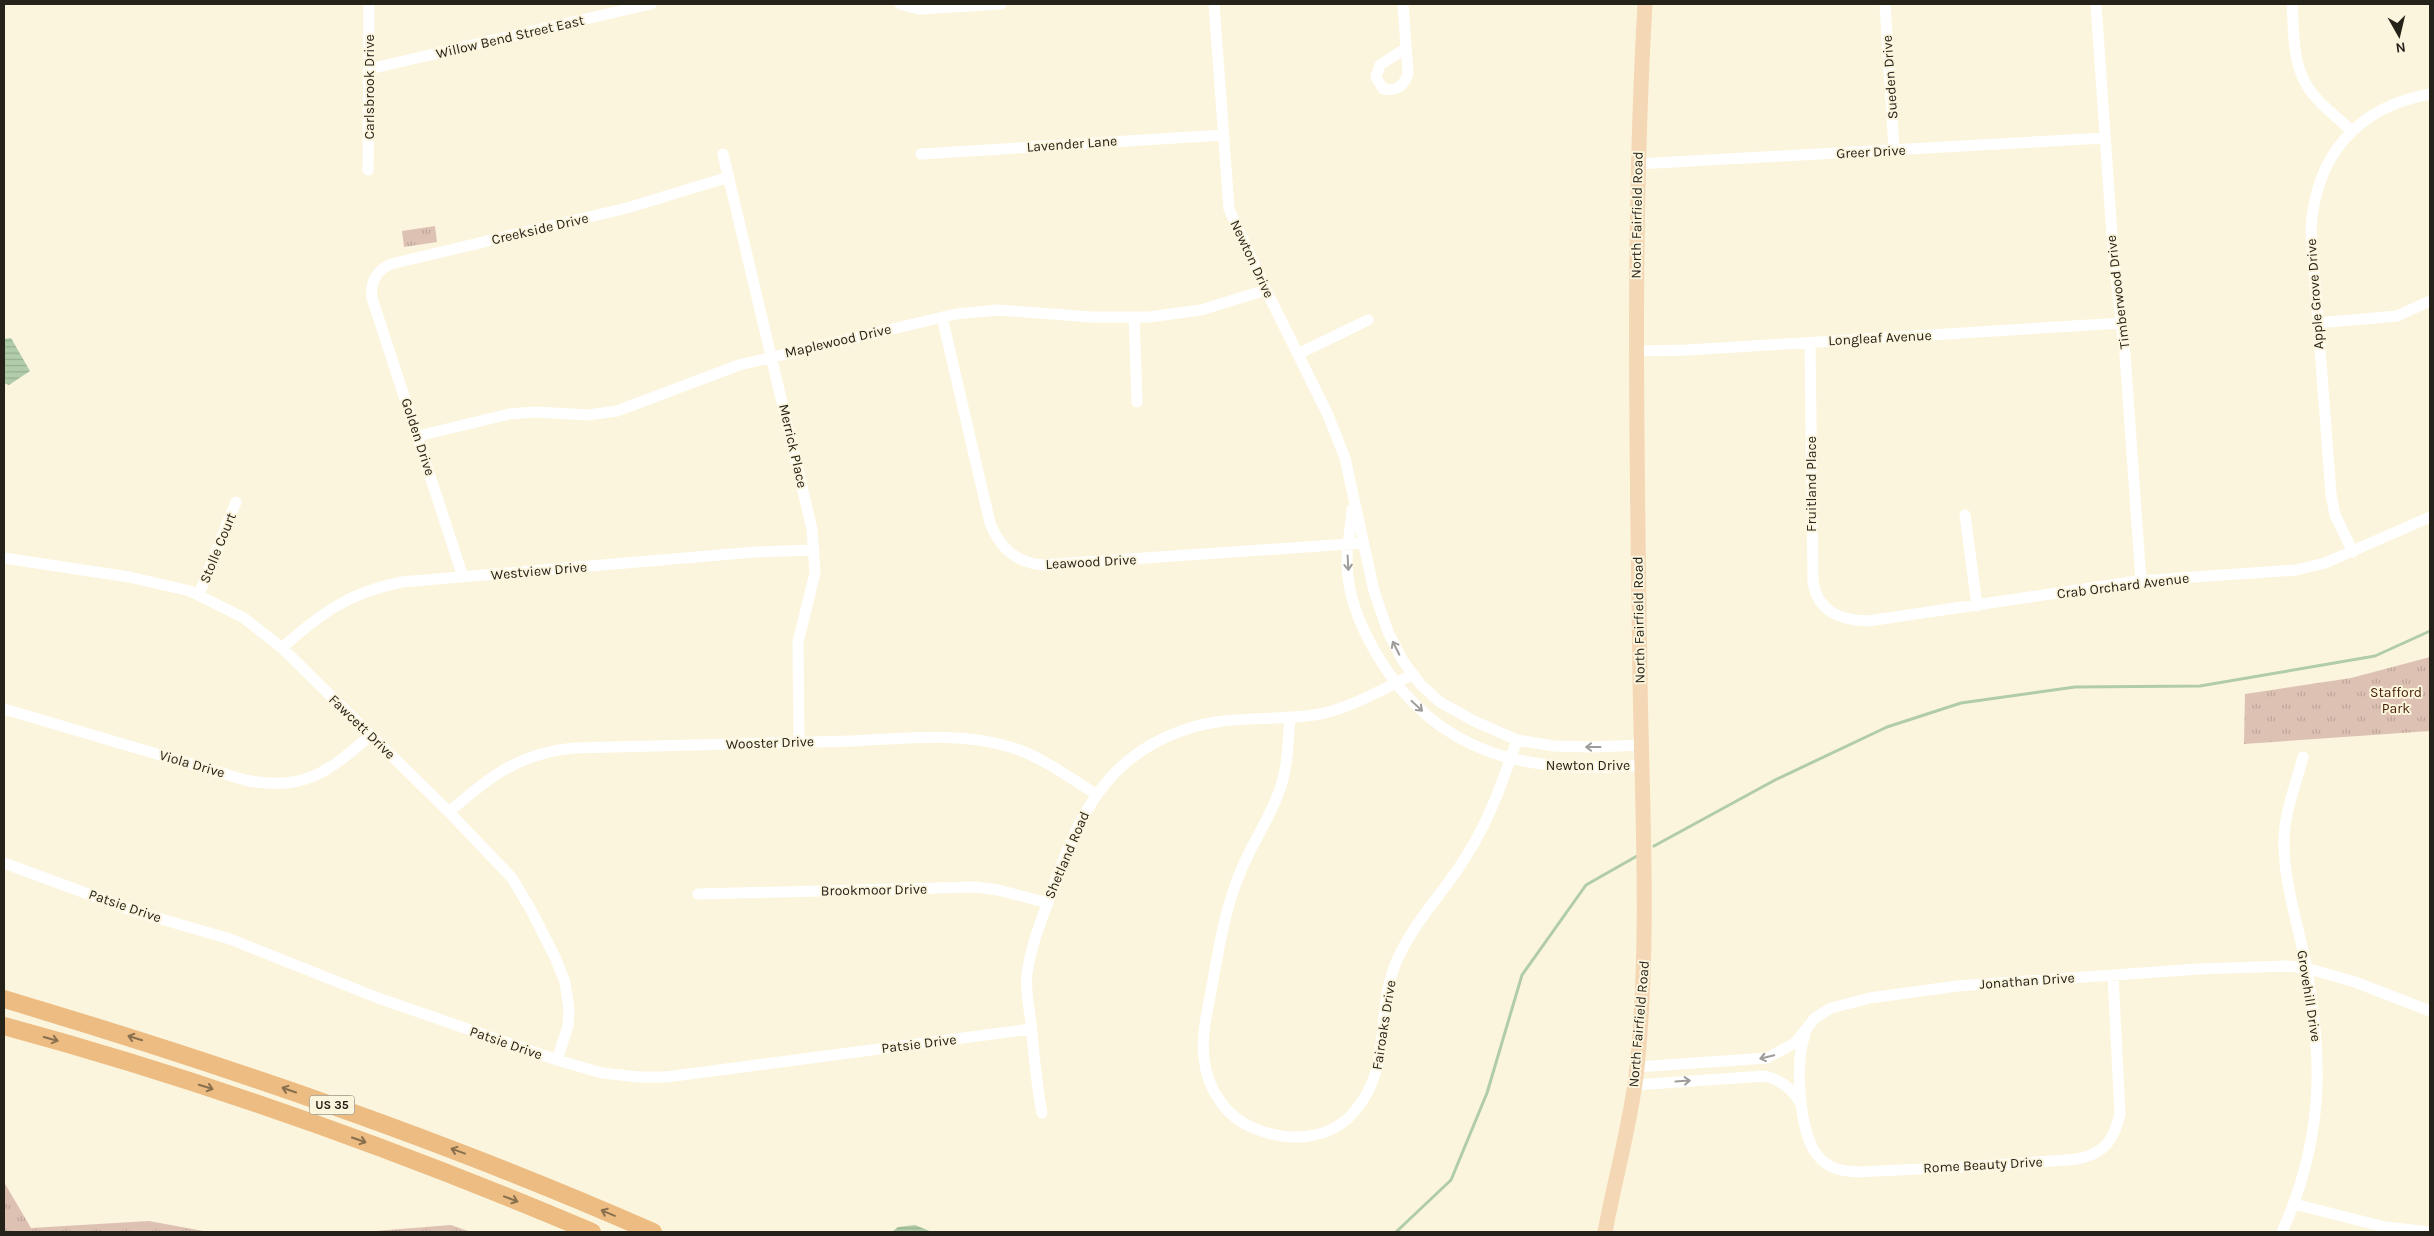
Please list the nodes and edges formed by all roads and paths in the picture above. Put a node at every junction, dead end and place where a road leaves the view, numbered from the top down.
1 (369, 4) edge
2 (651, 4) edge
3 (900, 4) edge
4 (1001, 4) edge
5 (1214, 4) edge
6 (1403, 4) edge
7 (1645, 4) edge
8 (1885, 4) edge
9 (2096, 4) edge
10 (2292, 4) edge
11 (1406, 48) dead end
12 (369, 69) junction
13 (2430, 94) edge
14 (2352, 131) junction
15 (1223, 135) junction
16 (2105, 138) junction
17 (1894, 150) junction
18 (724, 154) dead end
19 (921, 154) dead end
20 (1637, 164) junction
21 (368, 170) dead end
22 (729, 177) junction
23 (1266, 290) junction
24 (372, 298) joint
25 (2430, 300) edge
26 (942, 317) junction
27 (1134, 318) junction
28 (1368, 320) dead end
29 (2122, 323) junction
30 (2317, 323) junction
31 (1810, 343) junction
32 (1638, 351) junction
33 (1298, 354) junction
34 (772, 356) junction
35 (1138, 402) dead end
36 (418, 436) junction
37 (1353, 498) junction
38 (236, 502) dead end
39 (1965, 516) dead end
40 (2430, 517) edge
41 (1363, 543) junction
42 (1349, 545) junction
43 (814, 550) junction
44 (2353, 552) junction
45 (4, 558) edge
46 (463, 577) junction
47 (2142, 581) junction
48 (199, 594) junction
49 (1978, 606) junction
50 (1837, 617) joint
51 (282, 648) junction
52 (1412, 675) junction
53 (1395, 683) junction
54 (4, 709) edge
55 (1290, 717) junction
56 (371, 735) junction
57 (1517, 740) junction
58 (799, 742) junction
59 (1642, 745) junction
60 (2302, 757) dead end
61 (1510, 759) junction
62 (1642, 765) junction
63 (1096, 794) junction
64 (449, 812) junction
65 (4, 862) edge
66 (698, 894) dead end
67 (1048, 903) junction
68 (2306, 968) junction
69 (2113, 976) junction
70 (4, 1000) edge
71 (2430, 1011) edge
72 (4, 1026) edge
73 (1031, 1029) junction
74 (1807, 1031) junction
75 (557, 1060) junction
76 (1637, 1067) junction
77 (1635, 1085) junction
78 (1803, 1110) junction
79 (1042, 1113) dead end
80 (2294, 1204) junction
81 (592, 1232) edge
82 (653, 1232) edge
83 (1606, 1232) edge
84 (2282, 1232) edge
85 (2430, 1232) edge

1 - 12 street, Carlsbrook Drive
2 - 12 street, Willow Bend Street East
3 - 4 street
5 - 15 street, Newton Drive
6 - 11 street
7 - 20 main road, North Fairfield Road
8 - 17 street, Sueden Drive
9 - 16 street, Timberwood Drive
10 - 14 street
12 - 21 street, Carlsbrook Drive
13 - 14 street, Apple Grove Drive
14 - 30 street, Apple Grove Drive
15 - 19 street, Lavender Lane
15 - 23 street, Newton Drive
16 - 17 street, Greer Drive
16 - 29 street, Timberwood Drive
17 - 20 street, Greer Drive
18 - 22 street, Merrick Place
20 - 32 main road, North Fairfield Road
22 - 24 street, Creekside Drive
22 - 34 street, Merrick Place
23 - 27 street, Maplewood Drive
23 - 33 street, Newton Drive
24 - 36 street, Golden Drive
25 - 30 street
26 - 27 street, Maplewood Drive
26 - 34 street, Maplewood Drive
26 - 42 street, Leawood Drive
27 - 35 street
28 - 33 street
29 - 31 street, Longleaf Avenue
29 - 47 street, Timberwood Drive
30 - 44 street, Apple Grove Drive
31 - 32 street, Longleaf Avenue
31 - 50 street, Fruitland Place
32 - 59 main road, North Fairfield Road
33 - 37 street, Newton Drive
34 - 36 street, Maplewood Drive
34 - 43 street, Merrick Place
36 - 46 street, Golden Drive
37 - 41 street, Newton Drive
37 - 42 street, Newton Drive
38 - 48 street, Stolle Court
39 - 49 street
40 - 44 street, Crab Orchard Avenue
41 - 42 street, Leawood Drive
52 -> 41 street, Newton Drive
42 -> 53 street, Newton Drive
43 - 46 street, Westview Drive
43 - 58 street, Merrick Place
44 - 47 street, Crab Orchard Avenue
45 - 48 street, Fawcett Drive
46 - 51 street, Westview Drive
47 - 49 street, Crab Orchard Avenue
48 - 51 street, Fawcett Drive
49 - 50 street, Crab Orchard Avenue
51 - 56 street, Fawcett Drive
52 - 53 street, Shetland Road
52 - 57 street, Newton Drive
53 - 55 street, Shetland Road
53 -> 61 street, Newton Drive
54 - 56 street, Viola Drive
55 - 61 street, Fairoaks Drive
55 - 63 street, Shetland Road
56 - 64 street, Fawcett Drive
59 -> 57 street, Newton Drive
57 - 61 street, Fairoaks Drive
58 - 63 street, Wooster Drive
58 - 64 street, Wooster Drive
59 - 62 main road, North Fairfield Road
60 - 68 street, Grovehill Drive
61 - 62 street, Newton Drive
62 - 76 main road, North Fairfield Road
63 - 67 street, Shetland Road
64 - 75 street, Fawcett Drive
65 - 75 street, Patsie Drive
66 - 67 street, Brookmoor Drive
67 - 73 street, Shetland Road
68 - 69 street, Jonathan Drive
68 - 71 street, Jonathan Drive
68 - 80 street, Grovehill Drive
69 - 74 street, Jonathan Drive
69 - 78 street, Rome Beauty Drive
82 -> 70 highway, US 35
72 -> 81 highway, US 35
73 - 75 street, Patsie Drive
73 - 79 street, Shetland Road
74 -> 76 street, Jonathan Drive
74 - 78 street, Rome Beauty Drive
76 - 77 main road, North Fairfield Road
77 -> 78 street
77 - 83 main road, North Fairfield Road
80 - 84 street, Grovehill Drive
80 - 85 street

